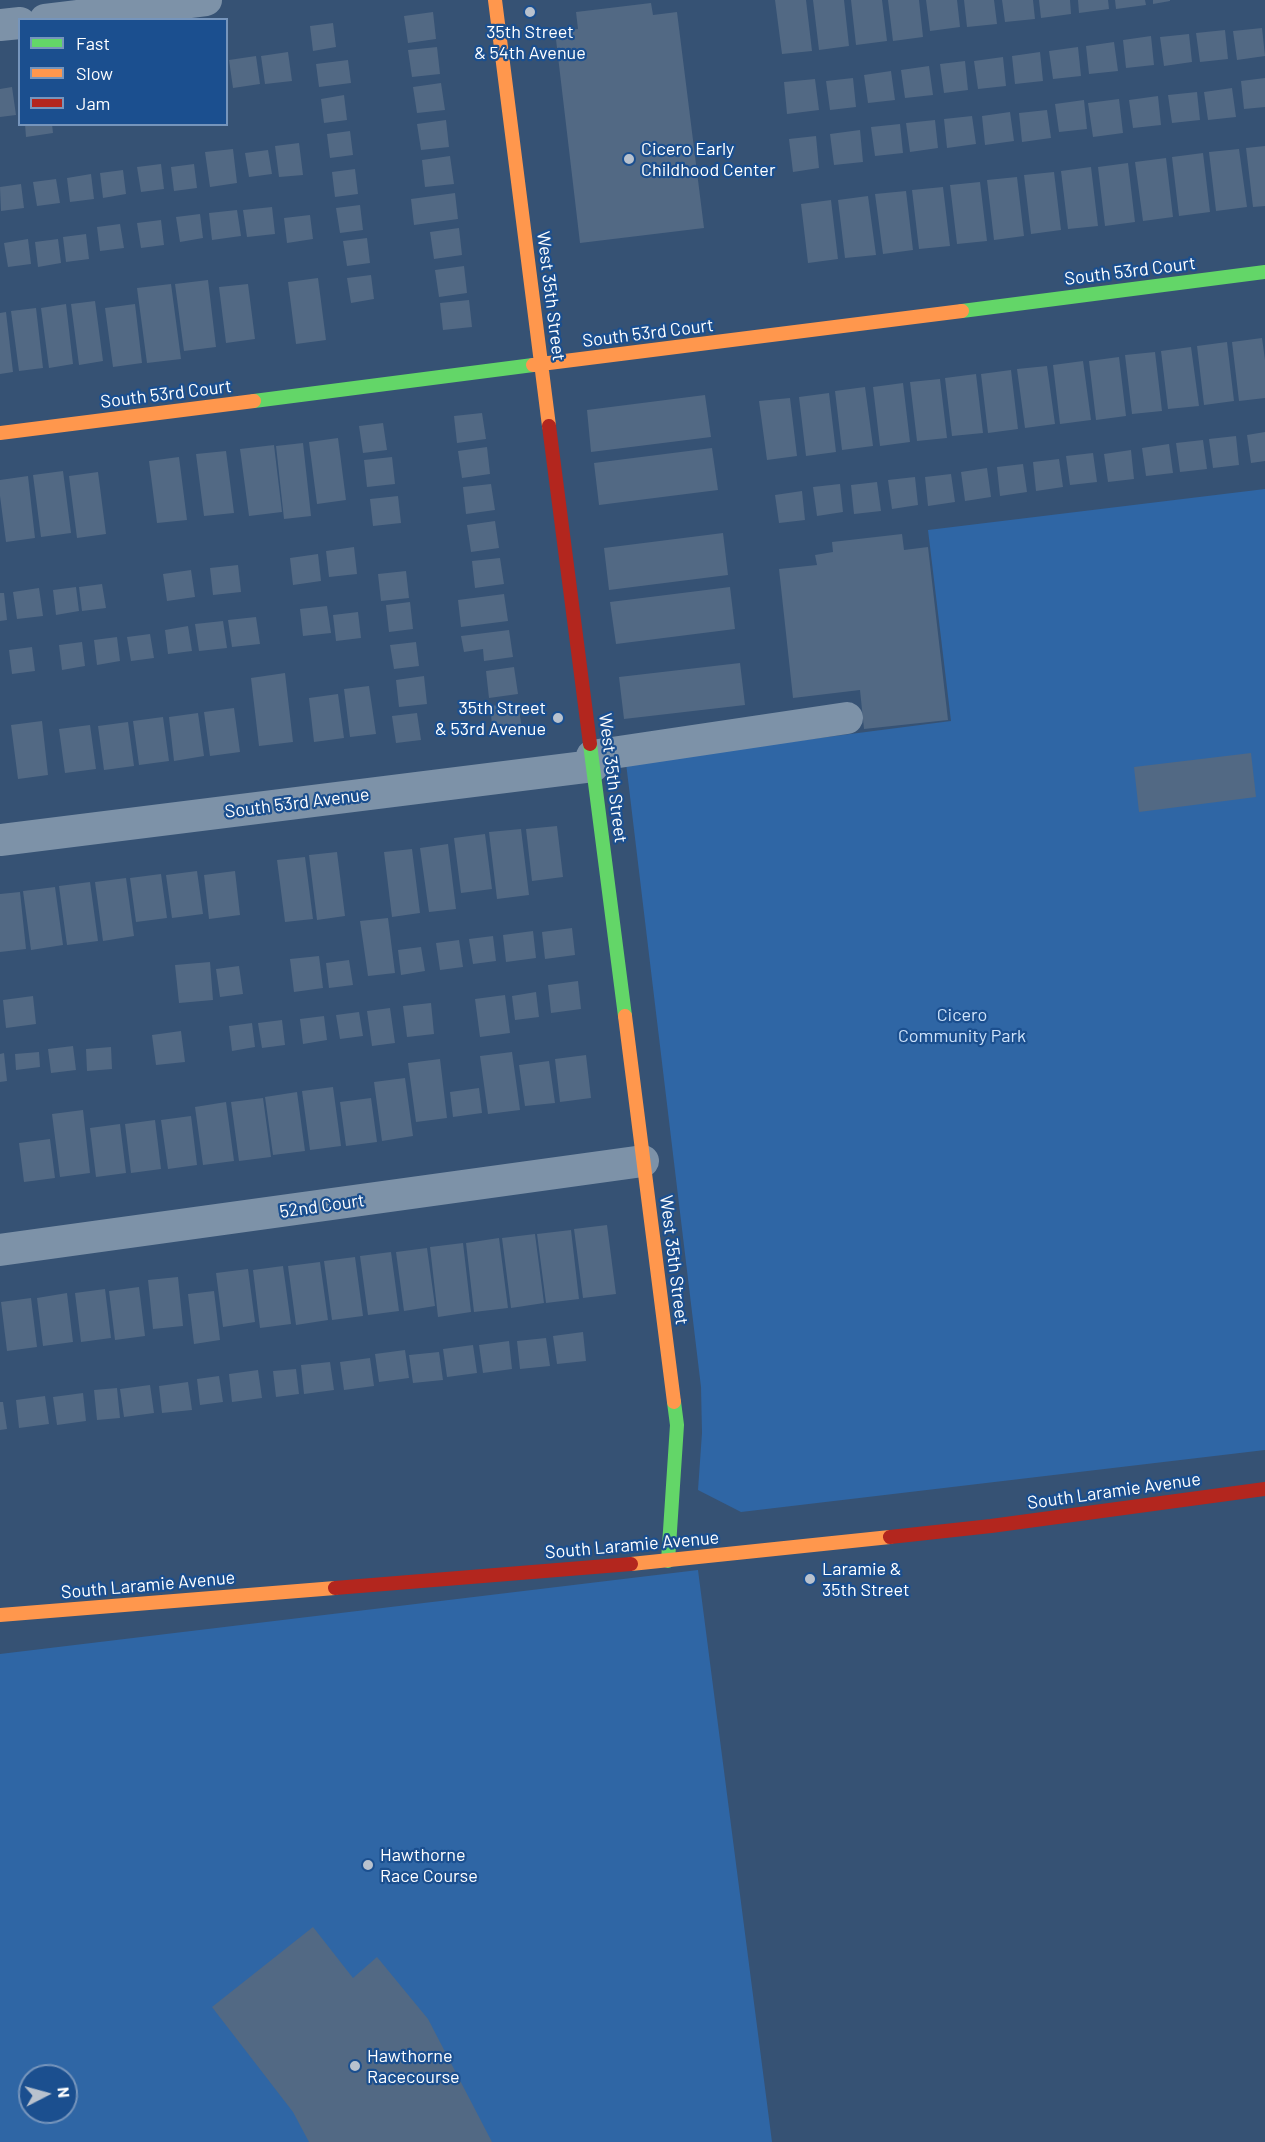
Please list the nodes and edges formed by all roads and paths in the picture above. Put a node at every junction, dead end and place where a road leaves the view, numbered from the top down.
1 (206, 0) edge
2 (495, 0) edge
3 (61, 18) edge
4 (18, 22) edge
5 (0, 25) edge
6 (1265, 272) edge
7 (542, 365) junction
8 (0, 433) edge
9 (847, 718) dead end
10 (592, 761) junction
11 (0, 840) edge
12 (644, 1161) junction
13 (0, 1250) edge
14 (1265, 1489) edge
15 (668, 1561) junction
16 (0, 1615) edge

1 - 3 street
2 - 7 street, West 35th Street
4 - 5 street
6 - 7 street, South 53rd Court
7 - 8 street, South 53rd Court
7 - 10 street, West 35th Street
9 - 10 street, South 53rd Avenue
10 - 11 street, South 53rd Avenue
10 - 12 street, West 35th Street
12 - 13 street, 52nd Court
12 - 15 street, West 35th Street
14 - 15 street, South Laramie Avenue
15 - 16 street, South Laramie Avenue

